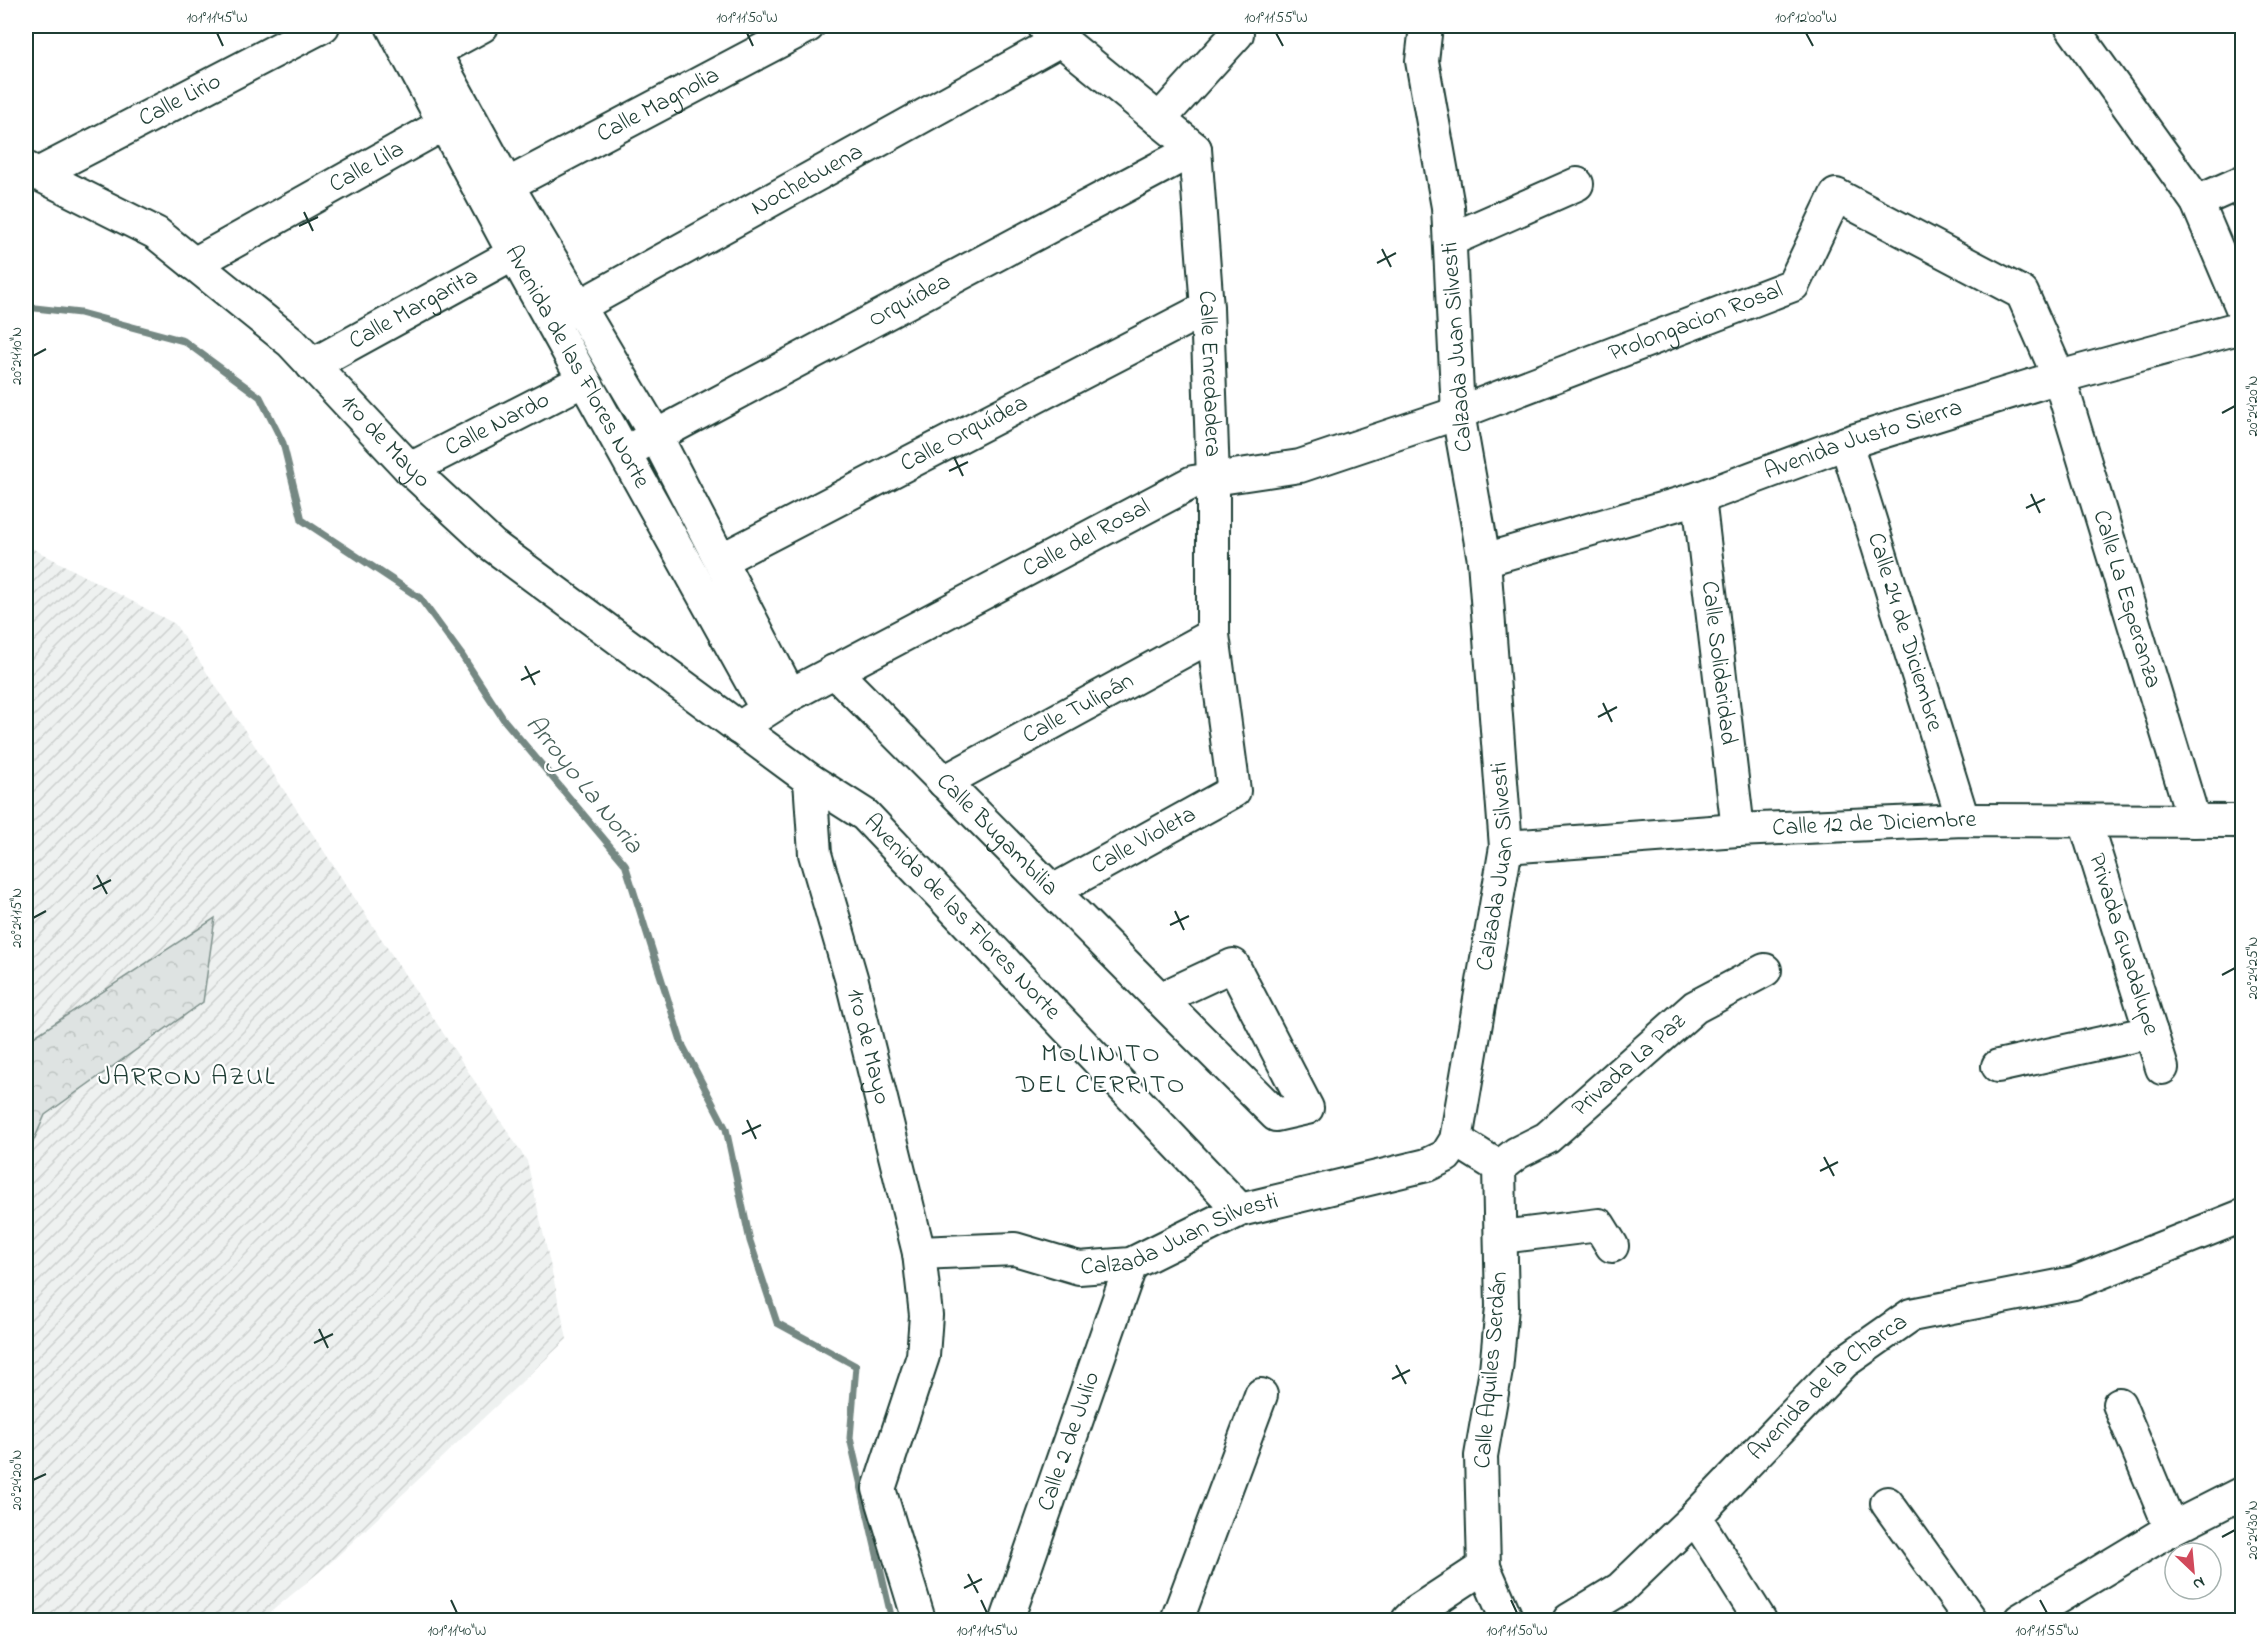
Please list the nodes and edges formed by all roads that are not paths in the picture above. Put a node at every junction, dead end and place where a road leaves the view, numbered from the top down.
1 (323, 26) edge
2 (392, 26) edge
3 (482, 26) edge
4 (808, 26) edge
5 (1426, 26) edge
6 (2071, 26) edge
7 (1053, 32) edge
8 (1238, 34) dead end
9 (422, 46) edge
10 (1160, 120) junction
11 (444, 124) junction
12 (1195, 149) junction
13 (32, 171) edge
14 (2242, 182) edge
15 (1577, 184) dead end
16 (507, 185) junction
17 (2197, 202) junction
18 (1450, 240) junction
19 (514, 254) junction
20 (194, 264) junction
21 (1207, 308) junction
22 (2242, 308) edge
23 (564, 313) junction
24 (2242, 327) edge
25 (312, 365) junction
26 (2059, 377) junction
27 (584, 380) junction
28 (1458, 413) junction
29 (656, 436) junction
30 (1846, 443) junction
31 (624, 453) junction
32 (410, 469) junction
33 (1213, 479) junction
34 (1699, 498) junction
35 (721, 560) junction
36 (1484, 560) junction
37 (1213, 635) junction
38 (834, 671) junction
39 (778, 701) junction
40 (739, 728) junction
41 (810, 780) junction
42 (944, 782) junction
43 (1234, 791) joint
44 (1963, 820) junction
45 (2085, 821) junction
46 (2242, 821) edge
47 (2194, 822) junction
48 (1738, 830) junction
49 (1506, 847) junction
50 (1053, 891) junction
51 (1765, 970) dead end
52 (1160, 999) junction
53 (2151, 1032) junction
54 (1998, 1066) dead end
55 (2162, 1068) dead end
56 (1456, 1140) junction
57 (1499, 1167) junction
58 (1240, 1210) junction
59 (2242, 1216) edge
60 (1501, 1237) junction
61 (1612, 1246) dead end
62 (919, 1253) junction
63 (1131, 1264) junction
64 (1261, 1395) dead end
65 (2119, 1404) dead end
66 (2242, 1493) edge
67 (1887, 1503) dead end
68 (1695, 1516) junction
69 (2171, 1529) junction
70 (1484, 1567) junction
71 (919, 1620) edge
72 (1007, 1620) edge
73 (1177, 1620) edge
74 (1408, 1620) edge
75 (1507, 1620) edge
76 (1569, 1620) edge
77 (1760, 1620) edge
78 (1971, 1620) edge
79 (2020, 1620) edge

1 - 13 street, Calle Lirio
2 - 9 street, Avenida de las Flores Norte
3 - 9 street
4 - 16 street, Calle Magnolia
5 - 18 street, Calzada Juan Silvesti
6 - 17 street
7 - 10 street
7 - 23 street, Nochebuena
8 - 10 street
9 - 11 street, Avenida de las Flores Norte
9 - 16 street, Avenida de las Flores Norte
10 - 12 street
11 - 19 street, Avenida de las Flores Norte
11 - 20 street, Calle Lila
12 - 21 street, Calle Enredadera
12 - 29 street, Orquídea
13 - 20 street, 1ro de Mayo
14 - 17 street
15 - 18 street
16 - 23 street, Avenida de las Flores Norte
17 - 22 street
18 - 28 street, Calzada Juan Silvesti
19 - 23 street, Avenida de las Flores Norte
19 - 25 street, Calle Margarita
20 - 25 street, 1ro de Mayo
21 - 33 street, Calle Enredadera
21 - 35 street, Calle Orquídea
23 - 27 street, Avenida de las Flores Norte
23 - 29 street, Avenida de las Flores Norte
24 - 26 street, Avenida Justo Sierra
25 - 32 street, 1ro de Mayo
26 - 28 street, Prolongacion Rosal
26 - 30 street, Avenida Justo Sierra
26 - 47 street, Calle La Esperanza
27 - 31 street, Avenida de las Flores Norte
27 - 32 street, Calle Nardo
28 - 33 street, Calle del Rosal
28 - 36 street, Calzada Juan Silvesti
29 - 31 street, Orquídea
29 - 35 street, Avenida de las Flores Norte
30 - 34 street, Avenida Justo Sierra
30 - 44 street, Calle 24 de Diciembre
31 - 39 street, Avenida de las Flores Norte
32 - 40 street, 1ro de Mayo
33 - 37 street, Calle Enredadera
33 - 38 street, Calle del Rosal
34 - 36 street, Avenida Justo Sierra
34 - 48 street, Calle Solidaridad
35 - 39 street, Avenida de las Flores Norte
36 - 49 street, Calzada Juan Silvesti
37 - 42 street, Calle Tulipán
37 - 43 street, Calle Enredadera
38 - 39 street, Calle del Rosal
38 - 42 street, Calle Bugambilia
39 - 40 street, Calle del Rosal
40 - 41 street, Avenida de las Flores Norte
41 - 58 street, Avenida de las Flores Norte
41 - 62 street, 1ro de Mayo
42 - 50 street, Calle Bugambilia
43 - 50 street, Calle Violeta
44 - 45 street, Calle 12 de Diciembre
44 - 48 street, Calle 12 de Diciembre
45 - 47 street, Calle 12 de Diciembre
45 - 53 street, Privada Guadalupe
46 - 47 street, Calle 12 de Diciembre
48 - 49 street, Calle 12 de Diciembre
49 - 56 street, Calzada Juan Silvesti
50 - 52 street, Calle Bugambilia
51 - 57 street, Privada La Paz
52 - 52 street, Calle Bugambilia
53 - 54 street
53 - 55 street, Privada Guadalupe
56 - 57 street
56 - 58 street, Calzada Juan Silvesti
57 - 60 street, Calle Aquiles Serdán
58 - 63 street, Calzada Juan Silvesti
59 - 68 street, Avenida de la Charca
60 - 61 street
60 - 70 street, Calle Aquiles Serdán
62 - 63 street, Calzada Juan Silvesti
62 - 71 street, 1ro de Mayo
63 - 72 street, Calle 2 de Julio
64 - 73 street
65 - 69 street
66 - 69 street
67 - 78 street
68 - 76 street, Avenida de la Charca
68 - 77 street
69 - 79 street
70 - 74 street
70 - 75 street, Calle Aquiles Serdán

